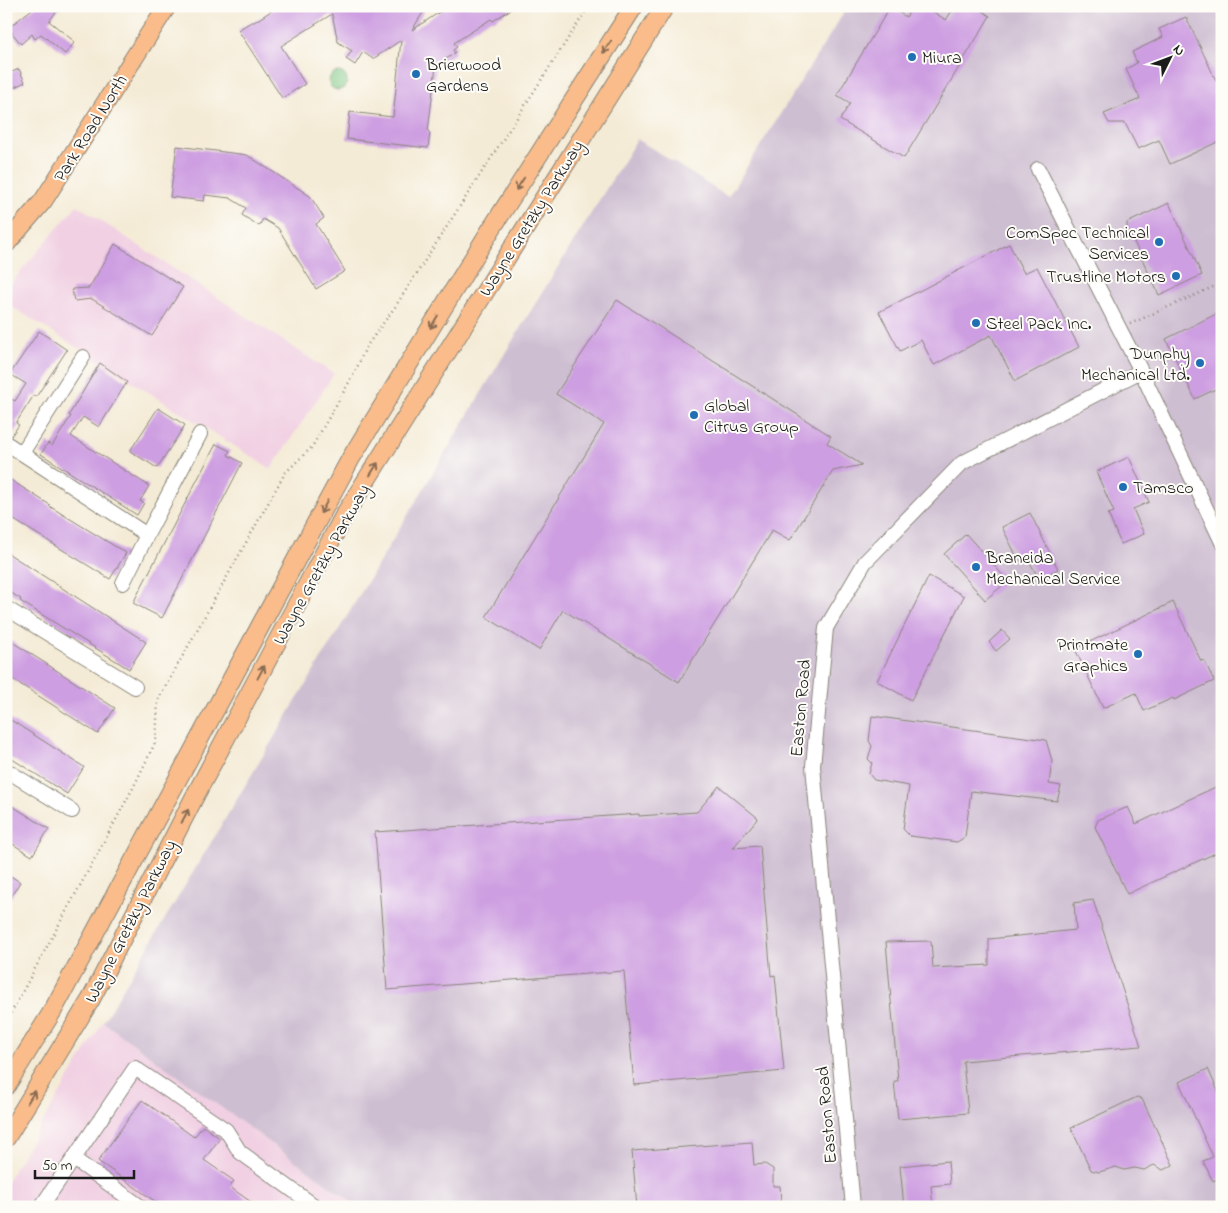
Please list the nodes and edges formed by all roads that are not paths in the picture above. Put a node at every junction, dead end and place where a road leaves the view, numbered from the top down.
1 (167, 6) edge
2 (634, 6) edge
3 (665, 6) edge
4 (1038, 169) dead end
5 (6, 244) edge
6 (83, 357) dead end
7 (1141, 371) junction
8 (200, 434) dead end
9 (6, 443) edge
10 (22, 453) junction
11 (147, 535) junction
12 (1222, 542) edge
13 (123, 583) dead end
14 (6, 608) edge
15 (135, 687) dead end
16 (6, 770) edge
17 (72, 811) dead end
18 (6, 1086) edge
19 (6, 1138) edge
20 (74, 1158) junction
21 (41, 1207) edge
22 (141, 1207) edge
23 (316, 1207) edge
24 (853, 1207) edge

1 - 5 main road, Park Road North
2 -> 18 main road, Wayne Gretzky Parkway
19 -> 3 main road, Wayne Gretzky Parkway
4 - 7 street
6 - 10 street
7 - 12 street
7 - 24 street, Easton Road
8 - 11 street
9 - 10 street
10 - 11 street
11 - 13 street
14 - 15 street
16 - 17 street
20 - 21 street
20 - 22 street
20 - 23 street

